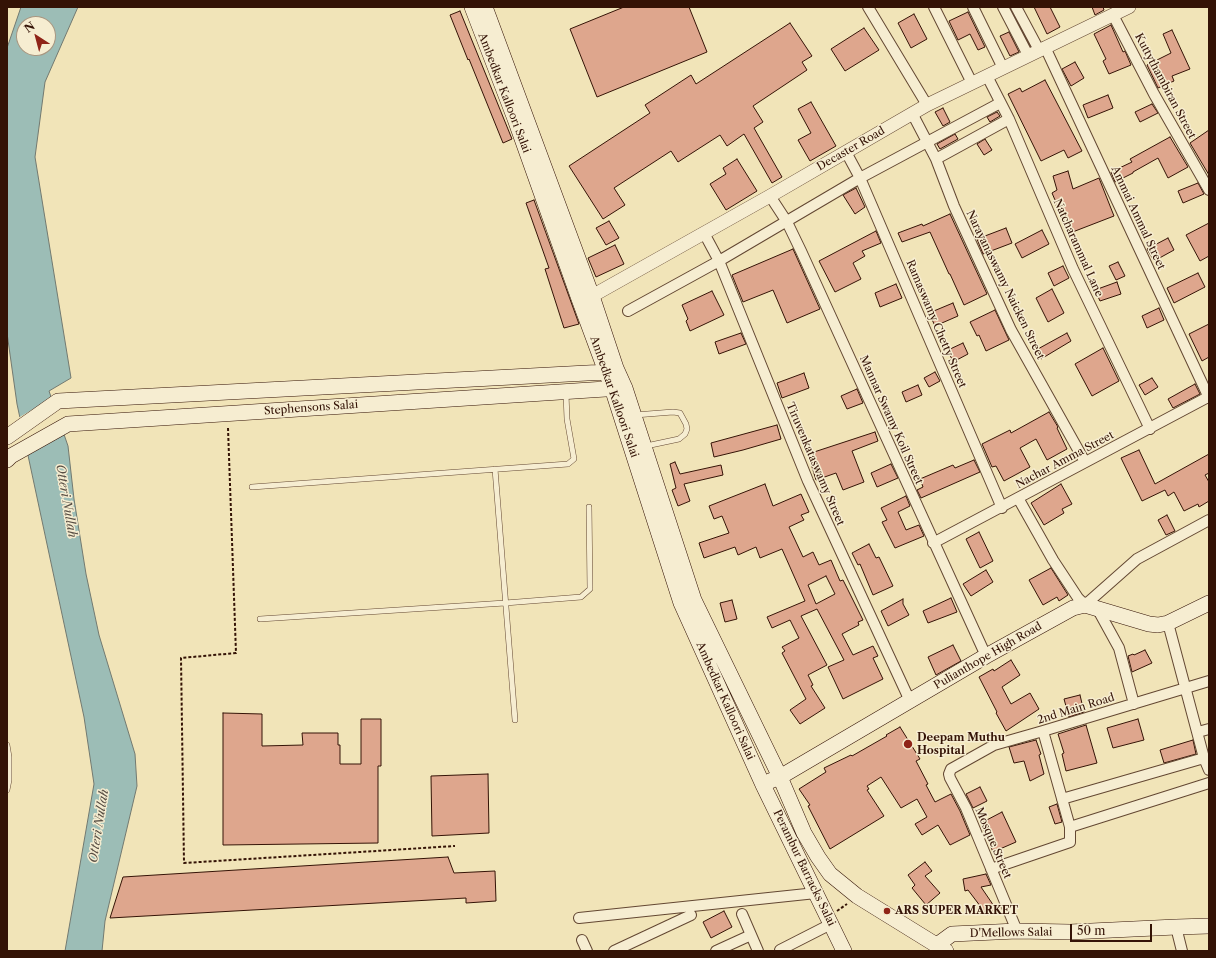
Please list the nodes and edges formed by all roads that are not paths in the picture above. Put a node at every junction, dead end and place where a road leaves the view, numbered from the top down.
1 (472, 7) edge
2 (485, 7) edge
3 (868, 7) edge
4 (934, 7) edge
5 (973, 7) edge
6 (1003, 7) edge
7 (1016, 7) edge
8 (1129, 7) edge
9 (1113, 14) junction
10 (1037, 51) junction
11 (1003, 68) junction
12 (987, 76) junction
13 (972, 83) junction
14 (1000, 103) junction
15 (927, 105) junction
16 (912, 113) junction
17 (1009, 119) junction
18 (928, 142) junction
19 (846, 152) junction
20 (936, 159) junction
21 (1206, 176) edge
22 (860, 178) junction
23 (1209, 190) edge
24 (770, 196) junction
25 (787, 222) junction
26 (704, 233) junction
27 (720, 261) junction
28 (585, 297) junction
29 (628, 311) dead end
30 (611, 370) junction
31 (618, 388) junction
32 (566, 391) junction
33 (1209, 398) edge
34 (634, 415) junction
35 (1150, 429) junction
36 (7, 436) edge
37 (644, 446) junction
38 (9, 458) edge
39 (1085, 462) junction
40 (495, 469) junction
41 (252, 487) dead end
42 (1018, 498) junction
43 (589, 506) dead end
44 (1002, 508) junction
45 (1209, 520) edge
46 (933, 543) junction
47 (505, 603) junction
48 (1209, 603) edge
49 (1091, 606) junction
50 (260, 619) dead end
51 (1168, 623) junction
52 (986, 656) junction
53 (1209, 681) edge
54 (1185, 689) junction
55 (910, 702) junction
56 (1134, 704) junction
57 (515, 720) dead end
58 (1209, 728) edge
59 (1043, 731) junction
60 (1198, 732) junction
61 (7, 745) edge
62 (1204, 758) junction
63 (953, 766) joint
64 (1209, 770) edge
65 (780, 777) junction
66 (1209, 783) edge
67 (763, 785) junction
68 (7, 790) edge
69 (1062, 799) junction
70 (1070, 826) junction
71 (991, 869) junction
72 (816, 893) junction
73 (742, 914) dead end
74 (690, 916) dead end
75 (579, 918) dead end
76 (830, 920) junction
77 (1176, 926) junction
78 (1209, 926) edge
79 (1017, 931) junction
80 (751, 935) junction
81 (582, 940) dead end
82 (937, 949) edge
83 (780, 950) dead end
84 (587, 951) edge
85 (614, 951) edge
86 (716, 951) edge
87 (758, 951) edge
88 (844, 951) edge
89 (1182, 951) edge

1 - 28 main road, Ambedkar Kalloori Salai
2 - 28 main road, Ambedkar Kalloori Salai
3 - 15 street
4 - 13 street
5 - 11 street
6 - 10 street
7 - 10 street
8 - 9 street, Decaster Road
9 - 10 street, Decaster Road
9 - 21 street, Kuttythambiran Street
10 - 11 street, Decaster Road
10 - 33 street, Ammai Ammal Street
11 - 12 street, Decaster Road
12 - 13 street, Decaster Road
12 - 14 street, Natcharammal Lane
13 - 15 street, Decaster Road
14 - 17 street, Natcharammal Lane
14 - 18 street
15 - 16 street, Decaster Road
16 - 18 street, Narayanaswamy Naicken Street
16 - 19 street, Decaster Road
17 - 20 street
17 - 35 street, Natcharammal Lane
18 - 20 street, Narayanaswamy Naicken Street
18 - 22 street
19 - 22 street, Ramaswamy Chetty Street
19 - 24 street, Decaster Road
20 - 39 street, Narayanaswamy Naicken Street
21 - 23 street, Kuttythambiran Street
22 - 25 street
22 - 44 street, Ramaswamy Chetty Street
24 - 25 street, Mannar Swamy Koil Street
24 - 26 street, Decaster Road
25 - 27 street
25 - 46 street, Mannar Swamy Koil Street
26 - 27 street, Tiruvenkataswamy Street
26 - 28 street, Decaster Road
27 - 29 street
27 - 55 street, Tiruvenkataswamy Street
28 - 30 main road, Ambedkar Kalloori Salai
30 - 31 main road, Ambedkar Kalloori Salai
30 - 36 main road, Stephensons Salai
31 - 32 main road, Stephensons Salai
31 - 34 main road, Ambedkar Kalloori Salai
31 - 67 main road, Ambedkar Kalloori Salai
32 - 38 main road, Stephensons Salai
32 - 40 lane
33 - 35 street, Nachar Amma Street
34 - 37 main road, Ambedkar Kalloori Salai
34 - 37 lane
35 - 39 street, Nachar Amma Street
37 - 65 main road, Ambedkar Kalloori Salai
39 - 42 street, Nachar Amma Street
40 - 41 lane
40 - 47 lane
42 - 44 street, Nachar Amma Street
42 - 49 street
43 - 47 lane
44 - 46 street, Nachar Amma Street
45 - 49 street
46 - 52 street, Mannar Swamy Koil Street
47 - 50 lane
47 - 57 lane
48 - 51 main road
49 - 51 main road
49 - 52 main road, Pulianthope High Road
49 - 56 street
51 - 54 street
52 - 55 main road, Pulianthope High Road
53 - 54 street, 2nd Main Road
54 - 56 street, 2nd Main Road
54 - 60 street
55 - 65 main road, Pulianthope High Road
56 - 59 street, 2nd Main Road
58 - 60 street
59 - 63 street, 2nd Main Road
59 - 69 street
60 - 62 street
61 - 68 lane
62 - 64 street
62 - 69 street
63 - 71 street, Mosque Street
65 - 67 main road, Pulianthope High Road
65 - 82 main road, Ambedkar Kalloori Salai
66 - 70 street
67 - 72 main road, Perambur Barracks Salai
69 - 70 street
70 - 71 street
71 - 79 street, Mosque Street
72 - 75 street
72 - 76 main road, Perambur Barracks Salai
73 - 80 street
74 - 85 street
76 - 83 street
76 - 88 main road, Perambur Barracks Salai
77 - 78 main road, D'Mellows Salai
77 - 79 main road, D'Mellows Salai
77 - 89 street
79 - 82 main road, D'Mellows Salai
80 - 86 street
80 - 87 street
81 - 84 street

